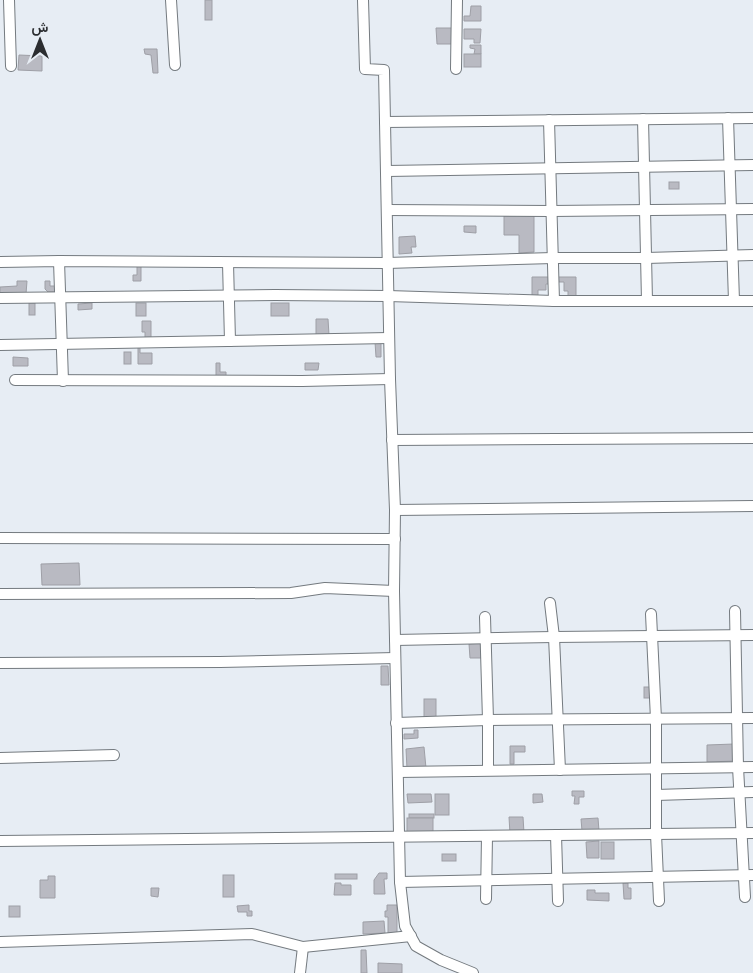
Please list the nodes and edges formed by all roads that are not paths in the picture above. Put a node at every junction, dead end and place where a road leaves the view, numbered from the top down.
1 (9, 0) edge
2 (172, 0) edge
3 (363, 0) edge
4 (457, 0) edge
5 (175, 64) dead end
6 (12, 66) dead end
7 (456, 69) dead end
8 (643, 118) junction
9 (728, 118) junction
10 (753, 118) edge
11 (549, 120) junction
12 (385, 122) junction
13 (753, 165) edge
14 (731, 166) junction
15 (644, 167) junction
16 (550, 169) junction
17 (387, 171) junction
18 (732, 209) junction
19 (753, 209) edge
20 (387, 210) junction
21 (645, 210) junction
22 (551, 211) junction
23 (733, 255) junction
24 (753, 255) edge
25 (553, 258) junction
26 (646, 258) junction
27 (60, 261) junction
28 (0, 262) edge
29 (228, 263) junction
30 (387, 263) junction
31 (228, 296) junction
32 (388, 296) junction
33 (60, 297) junction
34 (0, 298) edge
35 (734, 300) junction
36 (554, 301) junction
37 (647, 301) junction
38 (753, 301) edge
39 (390, 338) junction
40 (230, 341) junction
41 (61, 344) junction
42 (0, 345) edge
43 (390, 379) junction
44 (15, 380) dead end
45 (63, 381) junction
46 (753, 438) edge
47 (392, 440) junction
48 (753, 506) edge
49 (395, 510) junction
50 (0, 538) edge
51 (395, 539) junction
52 (394, 591) junction
53 (0, 594) edge
54 (550, 604) dead end
55 (735, 611) dead end
56 (652, 614) dead end
57 (484, 617) dead end
58 (736, 634) junction
59 (652, 635) junction
60 (753, 635) edge
61 (554, 636) junction
62 (485, 638) junction
63 (395, 640) junction
64 (395, 658) junction
65 (0, 663) edge
66 (738, 718) junction
67 (753, 718) edge
68 (656, 719) junction
69 (488, 720) junction
70 (557, 720) junction
71 (396, 723) junction
72 (114, 756) dead end
73 (0, 758) edge
74 (738, 767) junction
75 (753, 767) edge
76 (656, 768) junction
77 (488, 770) junction
78 (560, 770) junction
79 (398, 772) junction
80 (739, 792) junction
81 (753, 792) edge
82 (656, 795) junction
83 (740, 833) junction
84 (753, 833) edge
85 (656, 834) junction
86 (556, 835) junction
87 (488, 836) junction
88 (399, 837) junction
89 (0, 841) edge
90 (748, 875) edge
91 (659, 877) junction
92 (558, 879) junction
93 (486, 880) junction
94 (400, 882) junction
95 (744, 897) dead end
96 (486, 899) dead end
97 (558, 901) dead end
98 (659, 901) dead end
99 (411, 936) junction
100 (0, 942) edge
101 (303, 948) junction
102 (300, 973) edge
103 (473, 973) edge

1 - 6 street
2 - 5 street
3 - 12 street
4 - 7 street
8 - 9 street
8 - 11 street
8 - 15 street
9 - 10 street
9 - 14 street
11 - 12 street
11 - 16 street
12 - 17 street
13 - 14 street
14 - 15 street
14 - 18 street
15 - 16 street
15 - 21 street
16 - 17 street
16 - 22 street
17 - 20 street
18 - 19 street
18 - 21 street
18 - 23 street
20 - 22 street
20 - 30 street
21 - 22 street
21 - 26 street
22 - 25 street
23 - 24 street
23 - 26 street
23 - 35 street
25 - 26 street
25 - 30 street
25 - 36 street
26 - 37 street
27 - 28 street
27 - 29 street
27 - 33 street
29 - 30 street
29 - 31 street
30 - 32 street
31 - 32 street
31 - 33 street
31 - 40 street
32 - 36 street
32 - 39 street
33 - 34 street
33 - 41 street
35 - 37 street
35 - 38 street
36 - 37 street
39 - 40 street
39 - 43 street
40 - 41 street
41 - 42 street
41 - 45 street
43 - 45 street
43 - 47 street
44 - 45 street
46 - 47 street
47 - 49 street
48 - 49 street
49 - 51 street
50 - 51 street
51 - 52 street
52 - 53 street
52 - 63 street
54 - 61 street
55 - 58 street
56 - 59 street
57 - 62 street
58 - 59 street
58 - 60 street
58 - 66 street
59 - 61 street
59 - 68 street
61 - 62 street
61 - 70 street
62 - 63 street
62 - 69 street
63 - 64 street
64 - 65 street
64 - 71 street
66 - 67 street
66 - 68 street
66 - 74 street
68 - 70 street
68 - 76 street
69 - 70 street
69 - 71 street
69 - 77 street
70 - 78 street
71 - 79 street
72 - 73 street
74 - 75 street
74 - 76 street
74 - 80 street
76 - 78 street
76 - 82 street
77 - 78 street
77 - 79 street
79 - 88 street
80 - 81 street
80 - 82 street
80 - 83 street
82 - 85 street
83 - 84 street
83 - 85 street
83 - 90 street
85 - 86 street
85 - 91 street
86 - 87 street
86 - 92 street
87 - 88 street
87 - 93 street
88 - 89 street
88 - 94 street
90 - 91 street
90 - 95 street
91 - 92 street
91 - 98 street
92 - 93 street
92 - 97 street
93 - 94 street
93 - 96 street
94 - 99 street
99 - 101 street
99 - 103 street
100 - 101 street
101 - 102 street

